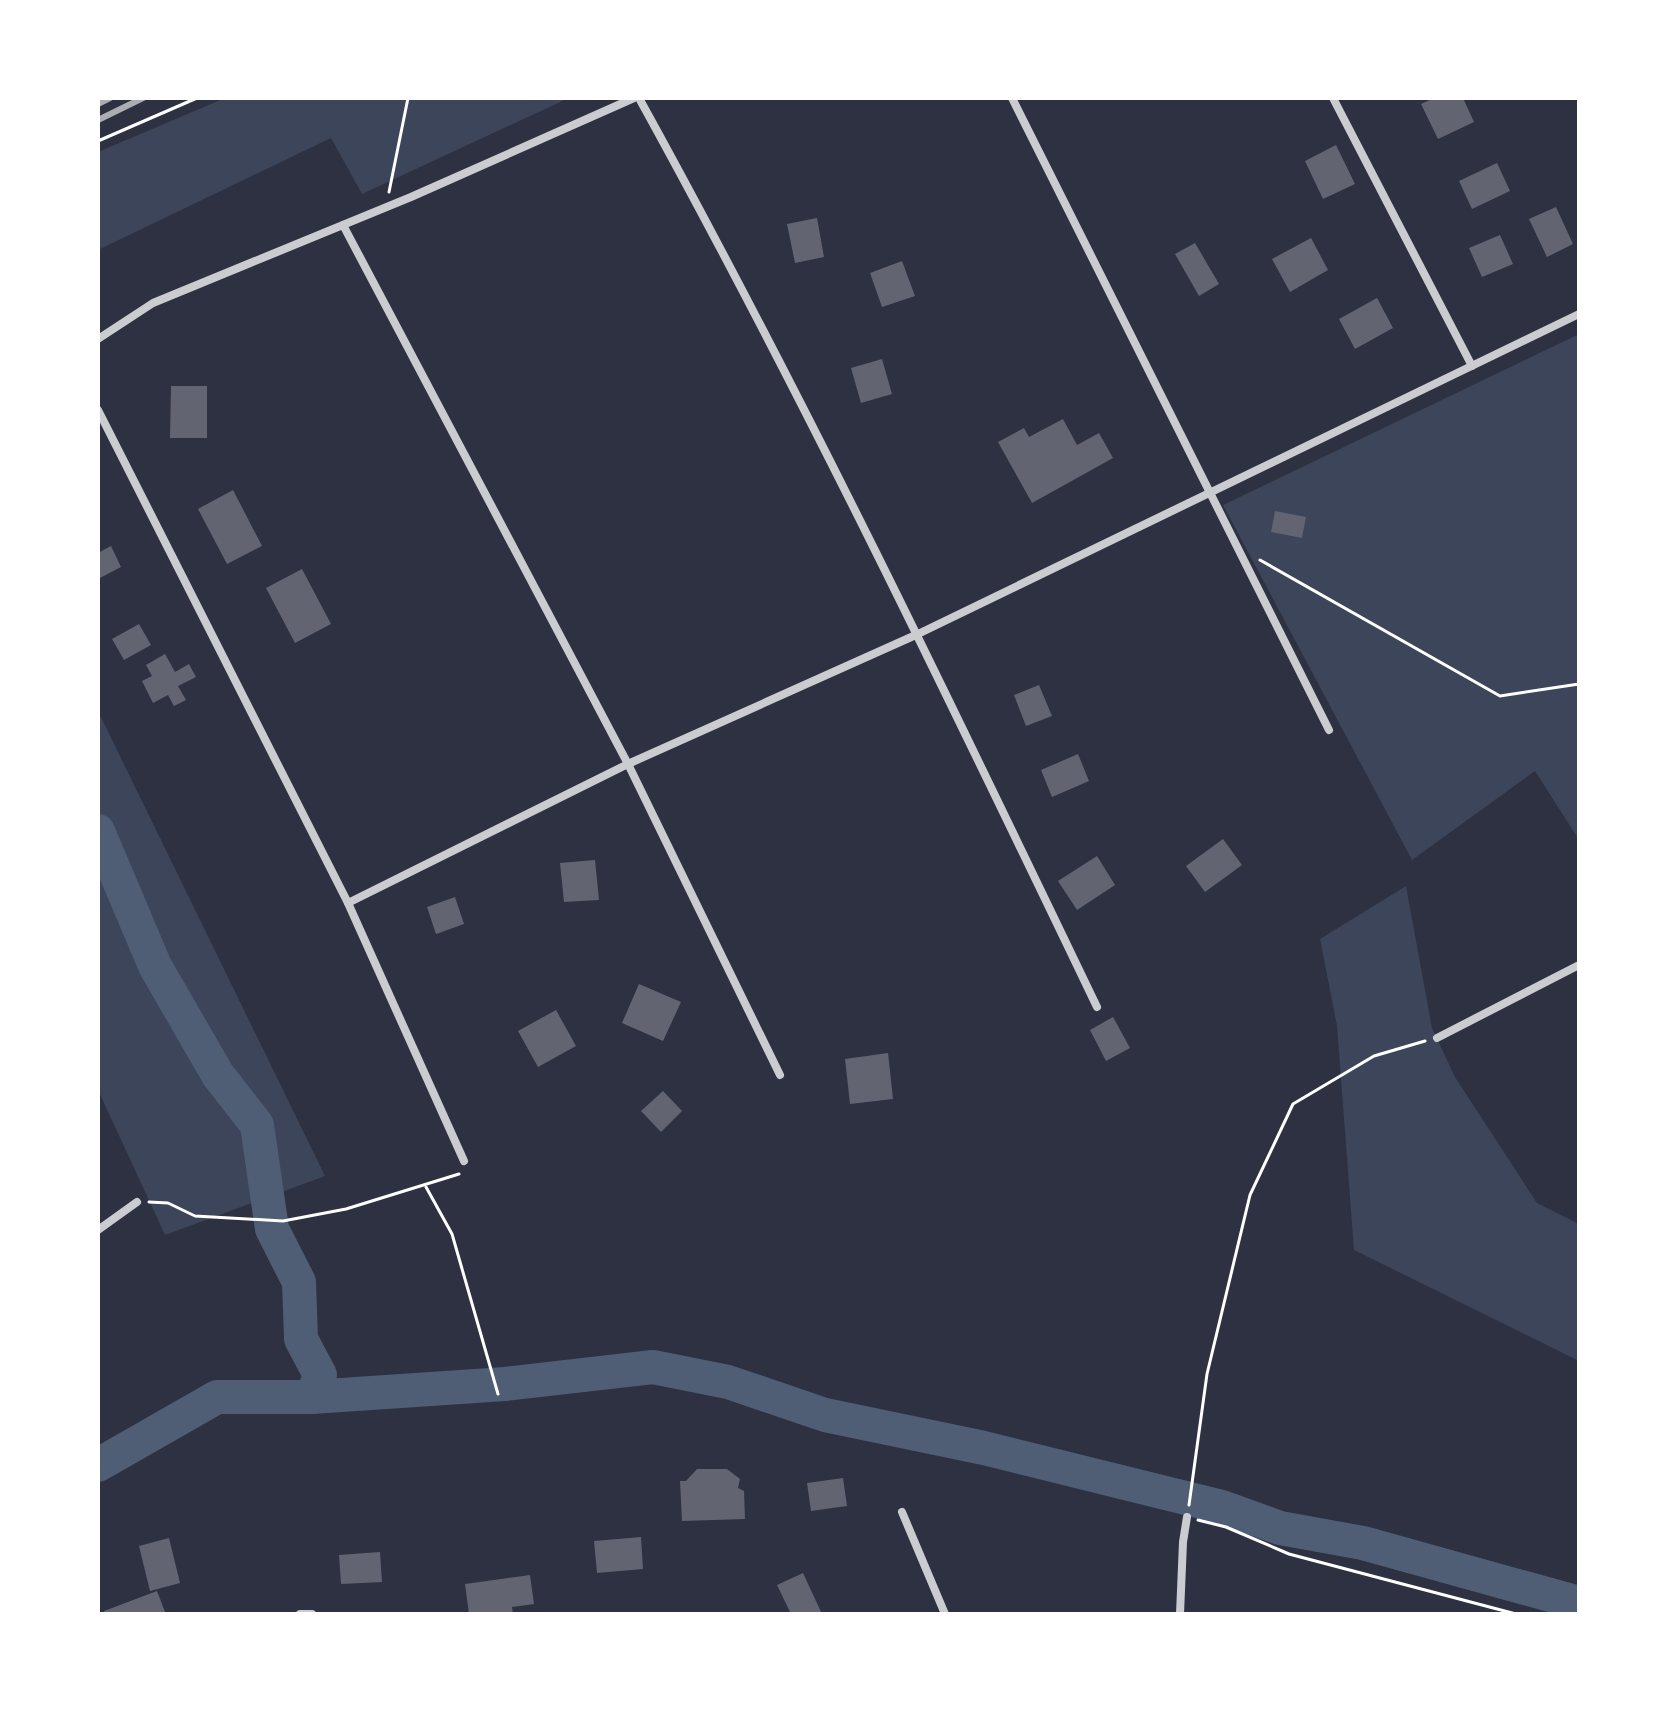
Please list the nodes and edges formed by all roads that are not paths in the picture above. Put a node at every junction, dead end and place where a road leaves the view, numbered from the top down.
1 (636, 98) edge
2 (1012, 98) edge
3 (1333, 98) edge
4 (343, 225) junction
5 (1579, 314) edge
6 (98, 339) edge
7 (1472, 366) junction
8 (98, 410) edge
9 (1211, 494) junction
10 (918, 634) junction
11 (1329, 730) dead end
12 (628, 764) junction
13 (348, 903) junction
14 (1579, 965) edge
15 (1097, 1007) dead end
16 (1437, 1038) road end
17 (780, 1075) dead end
18 (464, 1161) road end
19 (137, 1202) road end
20 (98, 1230) edge
21 (902, 1512) dead end
22 (1187, 1517) road end
23 (300, 1614) edge
24 (312, 1614) edge
25 (945, 1614) edge
26 (1180, 1614) edge

1 - 4 street
1 - 10 street
2 - 9 street
3 - 7 street
4 - 6 street
4 - 12 street
5 - 7 street
7 - 9 street
8 - 13 street
9 - 10 street
9 - 11 street
10 - 12 street
10 - 15 street
12 - 13 street
12 - 17 street
13 - 18 street
14 - 16 street
19 - 20 street
21 - 25 street
22 - 26 street
23 - 24 street

